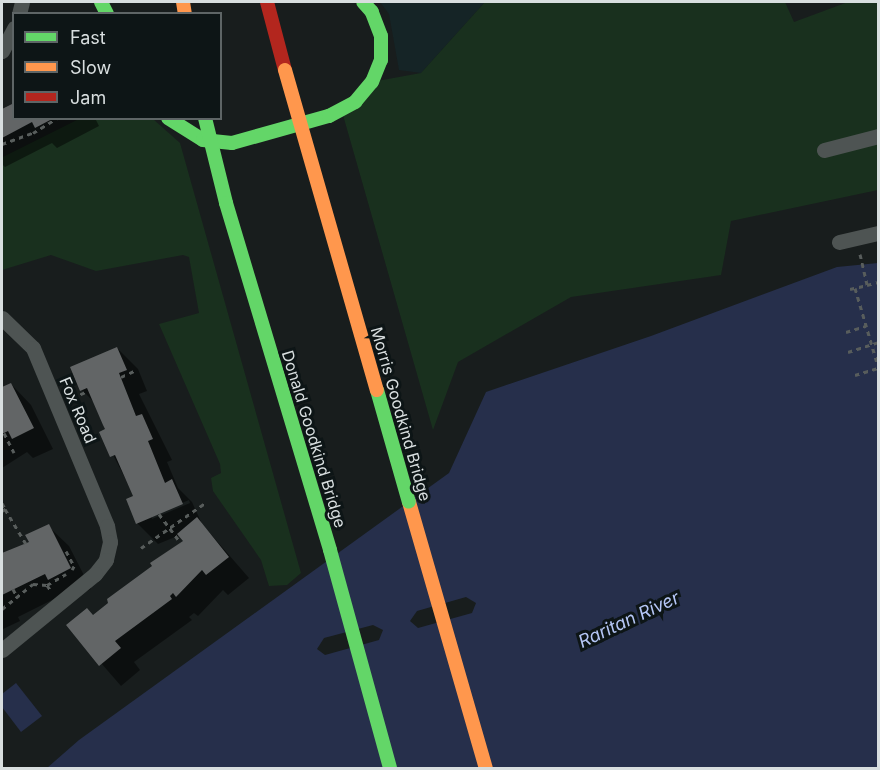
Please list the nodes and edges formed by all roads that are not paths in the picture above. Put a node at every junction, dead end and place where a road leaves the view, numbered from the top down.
1 (267, 2) edge
2 (363, 2) edge
3 (12, 32) edge
4 (2, 51) edge
5 (171, 120) edge
6 (205, 120) edge
7 (879, 136) edge
8 (824, 150) dead end
9 (879, 232) edge
10 (839, 242) dead end
11 (2, 318) edge
12 (2, 650) edge
13 (390, 768) edge
14 (486, 768) edge

1 - 14 highway, Morris Goodkind Bridge, bridge
2 - 5 highway
3 - 4 street
6 - 13 highway, Donald Goodkind Bridge, bridge
7 - 8 street
9 - 10 street
11 - 12 street, Fox Road

